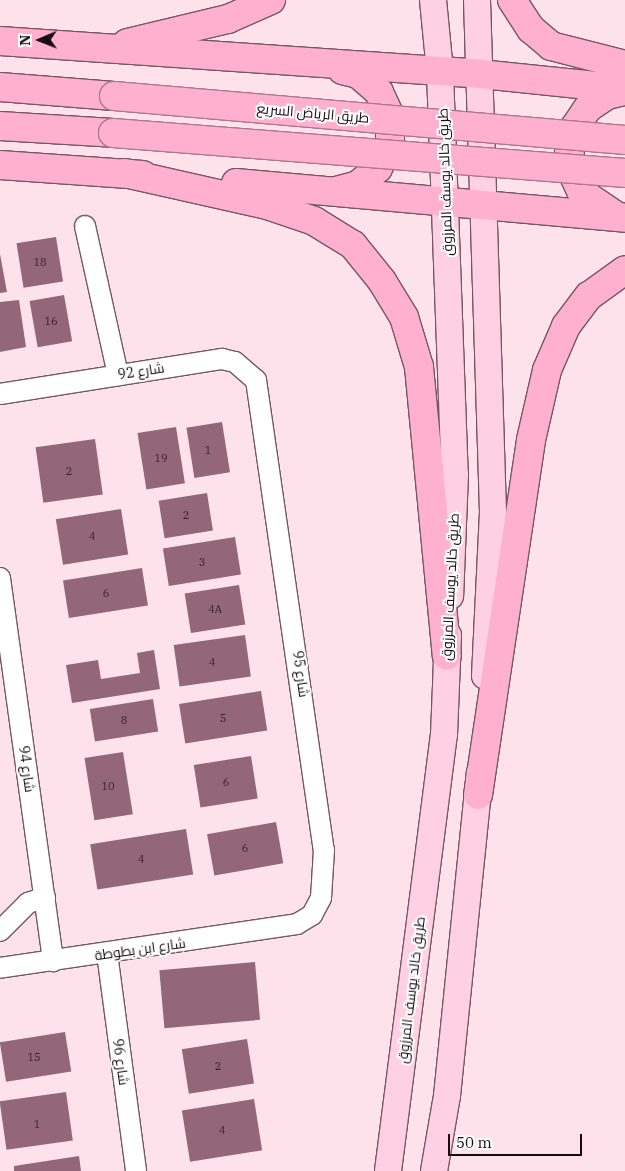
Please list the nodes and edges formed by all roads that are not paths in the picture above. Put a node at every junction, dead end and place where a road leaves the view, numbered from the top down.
1 (271, 0) edge
2 (433, 0) edge
3 (478, 0) edge
4 (512, 0) edge
5 (0, 41) edge
6 (98, 50) junction
7 (625, 65) edge
8 (332, 67) junction
9 (440, 72) junction
10 (481, 74) junction
11 (0, 87) edge
12 (625, 90) edge
13 (0, 126) edge
14 (625, 140) edge
15 (0, 165) edge
16 (125, 173) junction
17 (625, 173) edge
18 (332, 192) junction
19 (446, 204) junction
20 (485, 207) junction
21 (622, 218) edge
22 (85, 226) dead end
23 (625, 270) edge
24 (118, 375) junction
25 (0, 394) edge
26 (261, 398) joint
27 (0, 578) edge
28 (447, 656) junction
29 (478, 795) junction
30 (44, 897) junction
31 (281, 929) joint
32 (0, 931) edge
33 (107, 954) junction
34 (53, 961) junction
35 (0, 968) edge
36 (447, 1096) junction
37 (136, 1171) edge
38 (388, 1171) edge
39 (434, 1171) edge
40 (443, 1171) edge

1 - 6 highway
2 - 9 main road, طريق خالد يوسف المرزوق
3 - 10 main road
4 - 7 highway
5 - 6 highway
6 - 8 highway
8 - 9 highway
8 - 18 highway
9 - 10 highway
9 - 19 main road, طريق خالد يوسف المرزوق
10 - 12 highway
10 - 20 main road
11 - 14 highway, طريق الرياض السريع, bridge
12 - 21 highway
13 - 17 highway, bridge
15 - 16 highway
16 - 18 highway
16 - 28 highway
18 - 19 highway
19 - 20 highway
19 - 28 main road, طريق خالد يوسف المرزوق
20 - 21 highway
20 - 29 main road
22 - 24 street
23 - 29 highway
24 - 25 street, شارع 92
24 - 26 street, شارع 92
26 - 31 street, شارع 95
27 - 30 street, شارع 94
28 - 38 main road, طريق خالد يوسف المرزوق
29 - 36 main road
30 - 32 street
30 - 34 street, شارع 94
31 - 33 street, شارع ابن بطوطة
33 - 34 street, شارع ابن بطوطة
33 - 37 street, شارع 96
34 - 35 street, شارع ابن بطوطة
36 - 39 main road
36 - 40 main road

